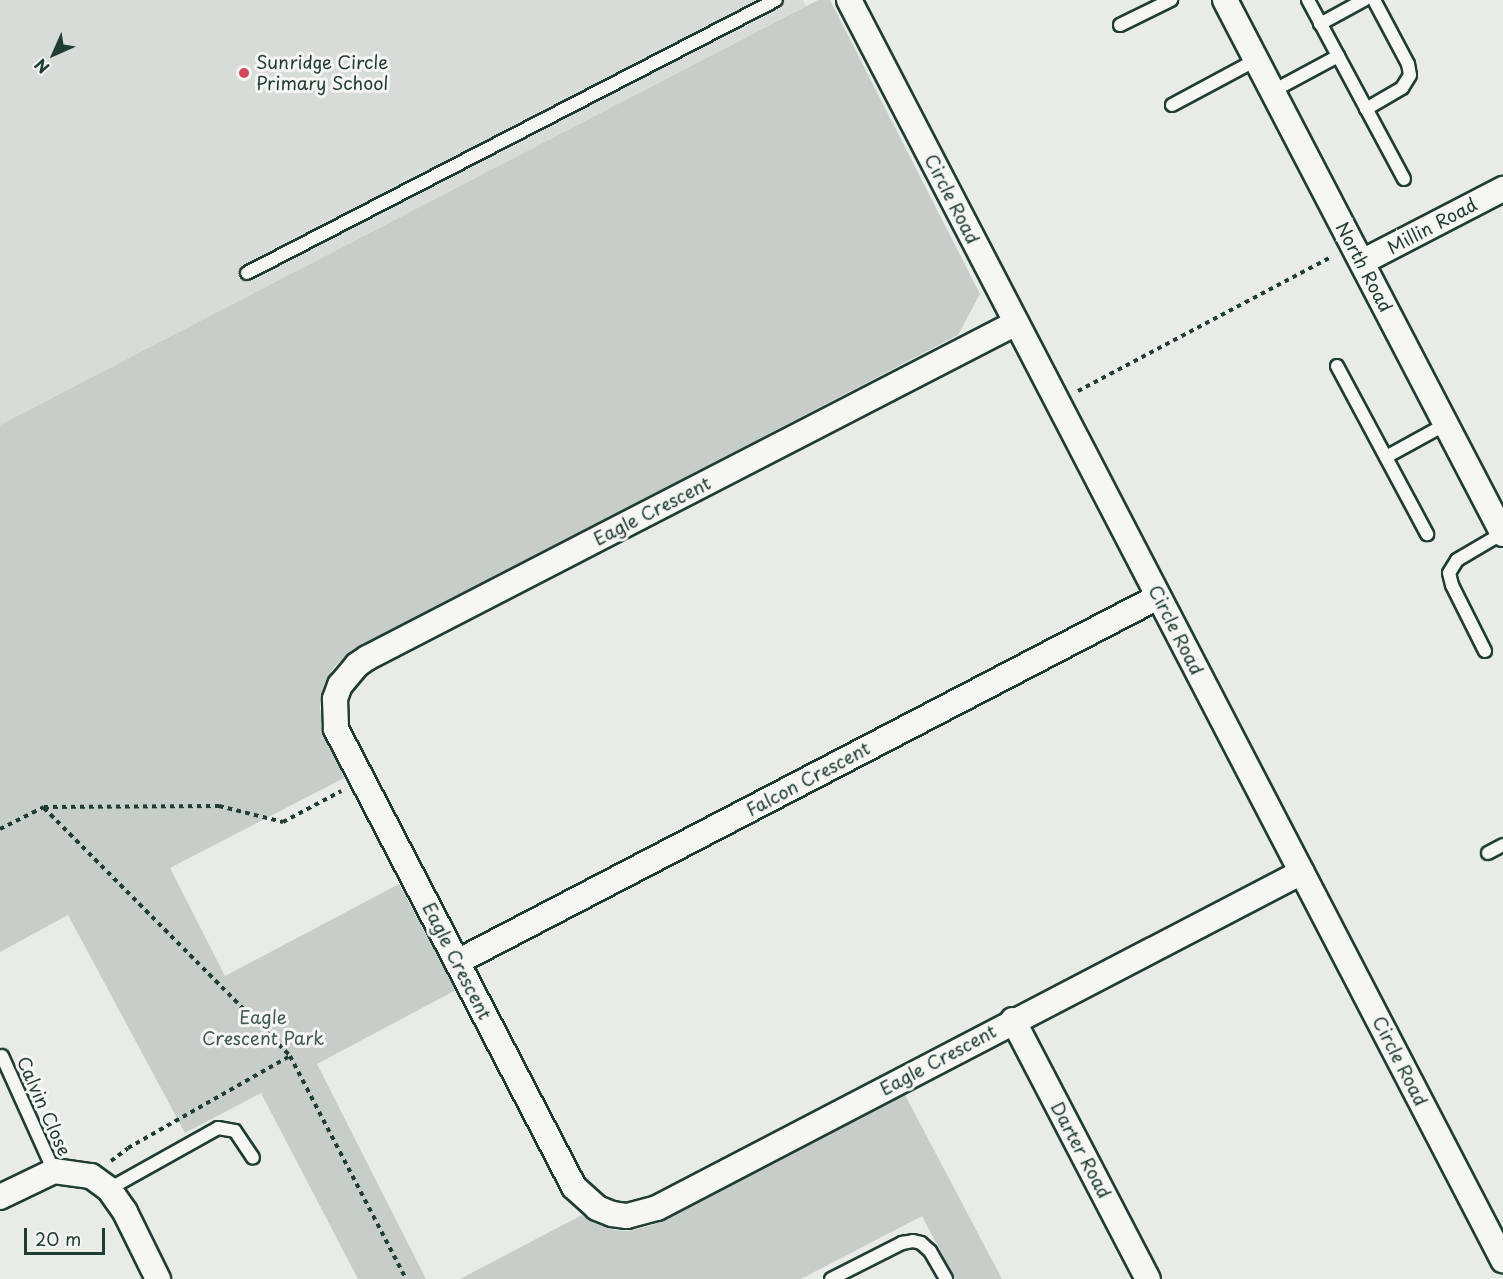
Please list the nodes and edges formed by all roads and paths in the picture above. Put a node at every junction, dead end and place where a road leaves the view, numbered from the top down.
1 (776, 0) edge
2 (849, 0) edge
3 (1170, 0) edge
4 (1225, 0) edge
5 (1308, 0) edge
6 (1364, 0) edge
7 (1374, 0) edge
8 (1320, 24) junction
9 (1120, 25) dead end
10 (1338, 56) junction
11 (1256, 60) junction
12 (1273, 92) junction
13 (1172, 105) dead end
14 (1366, 109) junction
15 (1404, 179) dead end
16 (1503, 189) edge
17 (1358, 254) junction
18 (247, 273) dead end
19 (1016, 323) junction
20 (1337, 366) dead end
21 (1057, 402) junction
22 (1446, 424) junction
23 (1386, 458) junction
24 (1503, 533) edge
25 (1426, 534) dead end
26 (1158, 597) junction
27 (1485, 651) dead end
28 (362, 779) junction
29 (44, 807) junction
30 (0, 829) edge
31 (1503, 845) edge
32 (1488, 853) dead end
33 (1302, 872) junction
34 (457, 962) junction
35 (1013, 1020) junction
36 (2, 1056) dead end
37 (290, 1056) junction
38 (253, 1158) dead end
39 (54, 1171) junction
40 (100, 1182) junction
41 (0, 1197) edge
42 (1503, 1260) edge
43 (158, 1279) edge
44 (406, 1279) edge
45 (831, 1279) edge
46 (946, 1279) edge
47 (1148, 1279) edge

1 - 18 lane
2 - 19 street, Circle Road
3 - 9 lane
4 - 11 street, North Road
5 - 8 lane
6 - 8 lane
7 - 14 lane
8 - 10 lane
10 - 12 lane
10 - 14 lane
11 - 12 street, North Road
11 - 13 lane
12 - 17 street, North Road
14 - 15 lane
16 - 17 street, Millin Road
17 - 21 path
17 - 22 street, North Road
19 - 21 street, Circle Road
19 - 28 street, Eagle Crescent
20 - 23 lane
21 - 26 street, Circle Road
22 - 23 lane
22 - 24 street, North Road
23 - 25 lane
24 - 27 lane
26 - 33 street, Circle Road
26 - 34 street, Falcon Crescent
28 - 29 path
28 - 34 street, Eagle Crescent
29 - 30 path
29 - 37 path
31 - 32 lane
33 - 35 street, Eagle Crescent
33 - 42 street, Circle Road
34 - 35 street, Eagle Crescent
35 - 47 street, Darter Road
36 - 39 lane, Calvin Close
37 - 40 path
37 - 44 path
38 - 40 lane
39 - 40 street
39 - 41 street
40 - 43 street
45 - 46 lane

